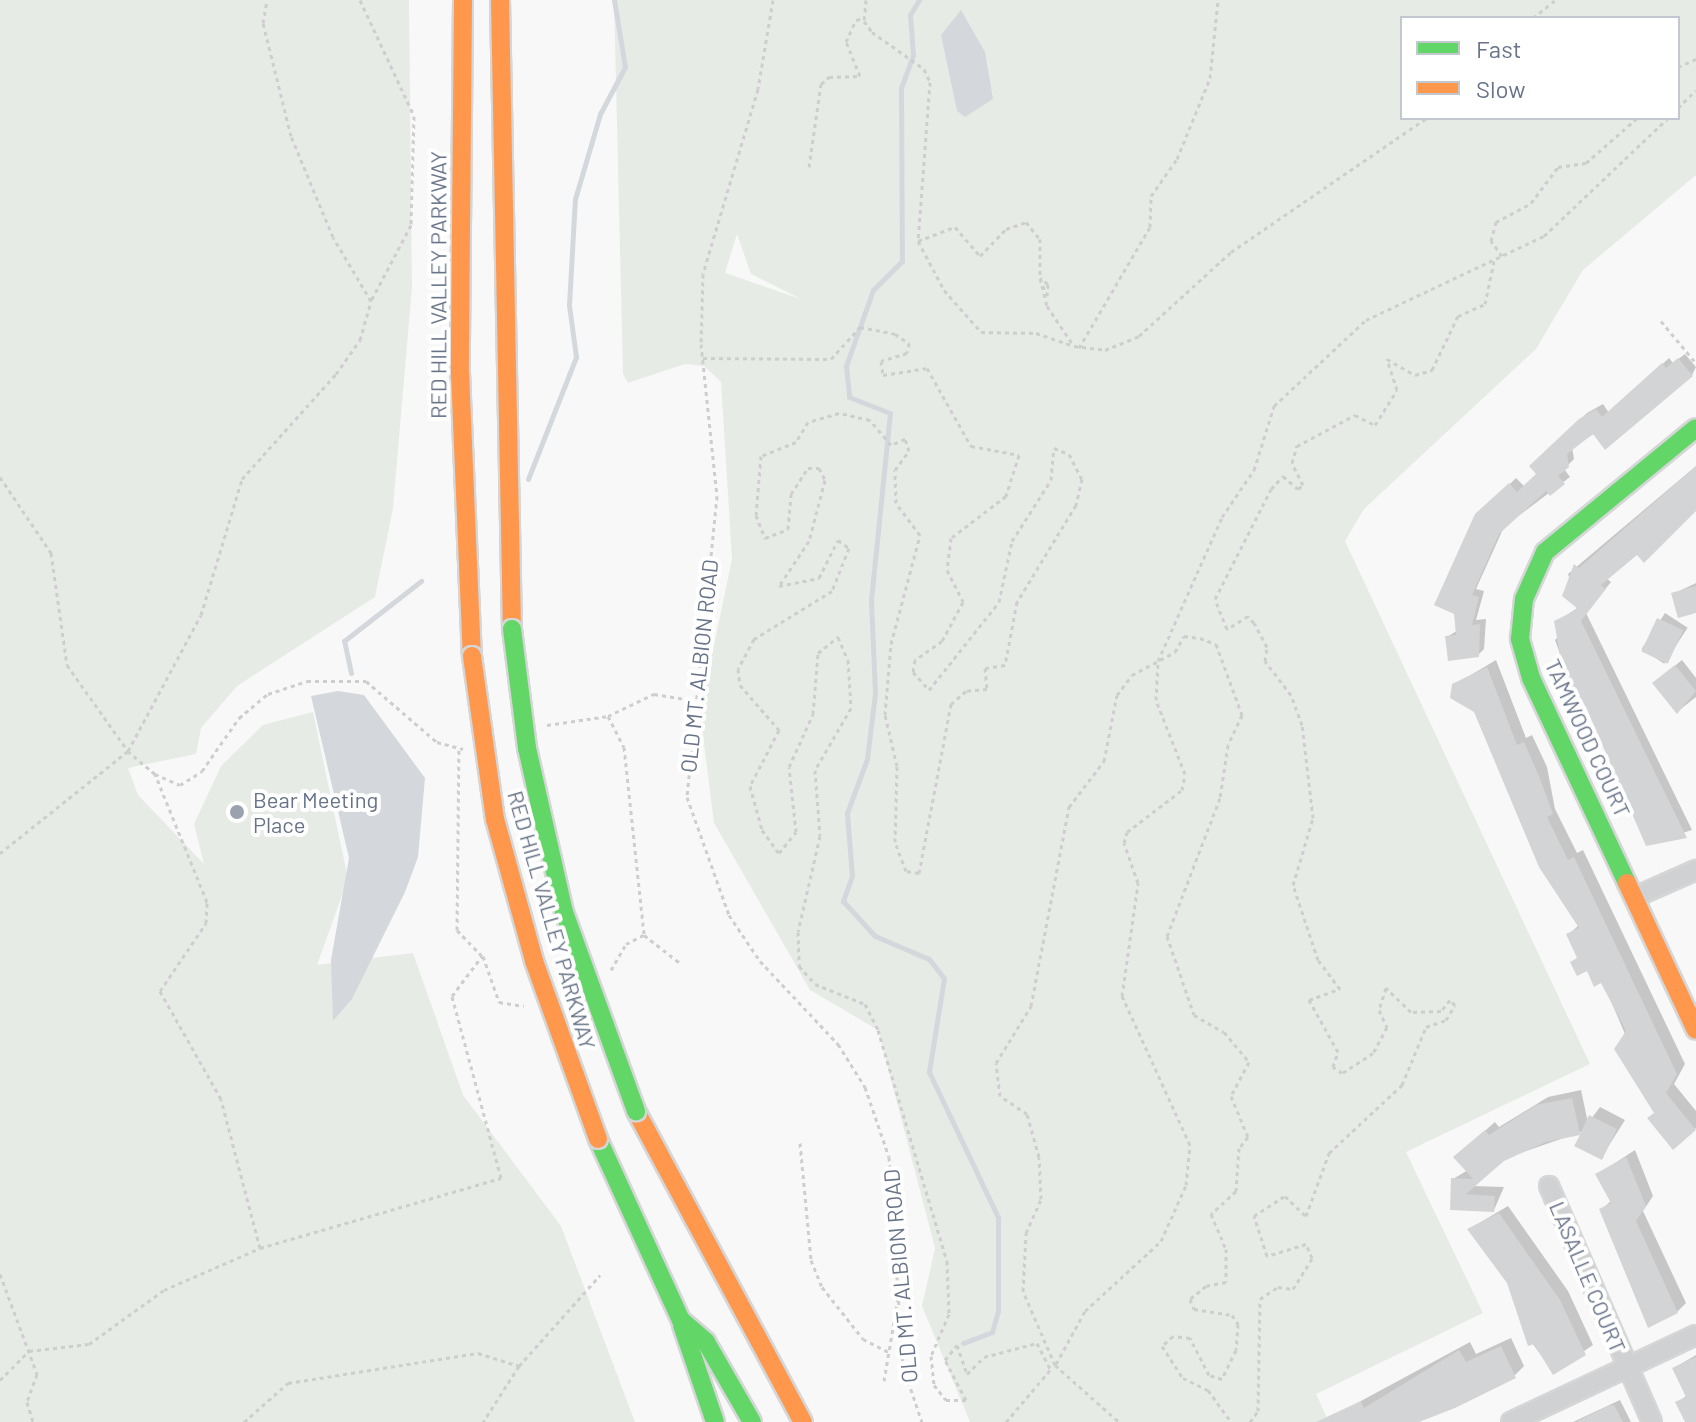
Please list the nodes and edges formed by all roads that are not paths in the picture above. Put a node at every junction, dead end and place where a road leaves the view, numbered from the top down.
1 (463, 0) edge
2 (500, 0) edge
3 (1696, 428) edge
4 (1696, 870) edge
5 (1635, 897) junction
6 (1696, 1030) edge
7 (1549, 1186) dead end
8 (681, 1320) junction
9 (1696, 1335) edge
10 (1627, 1368) junction
11 (715, 1422) edge
12 (752, 1422) edge
13 (803, 1422) edge
14 (1511, 1422) edge
15 (1652, 1422) edge

1 - 8 main road, RED HILL VALLEY PARKWAY, bridge
2 - 13 main road, RED HILL VALLEY PARKWAY, bridge
3 - 5 main road, TAMWOOD COURT
4 - 5 street
5 - 6 main road, TAMWOOD COURT
7 - 10 street, LASALLE COURT
8 - 11 main road
8 - 12 main road, RED HILL VALLEY PARKWAY
9 - 10 street
10 - 14 street
10 - 15 street, LASALLE COURT

